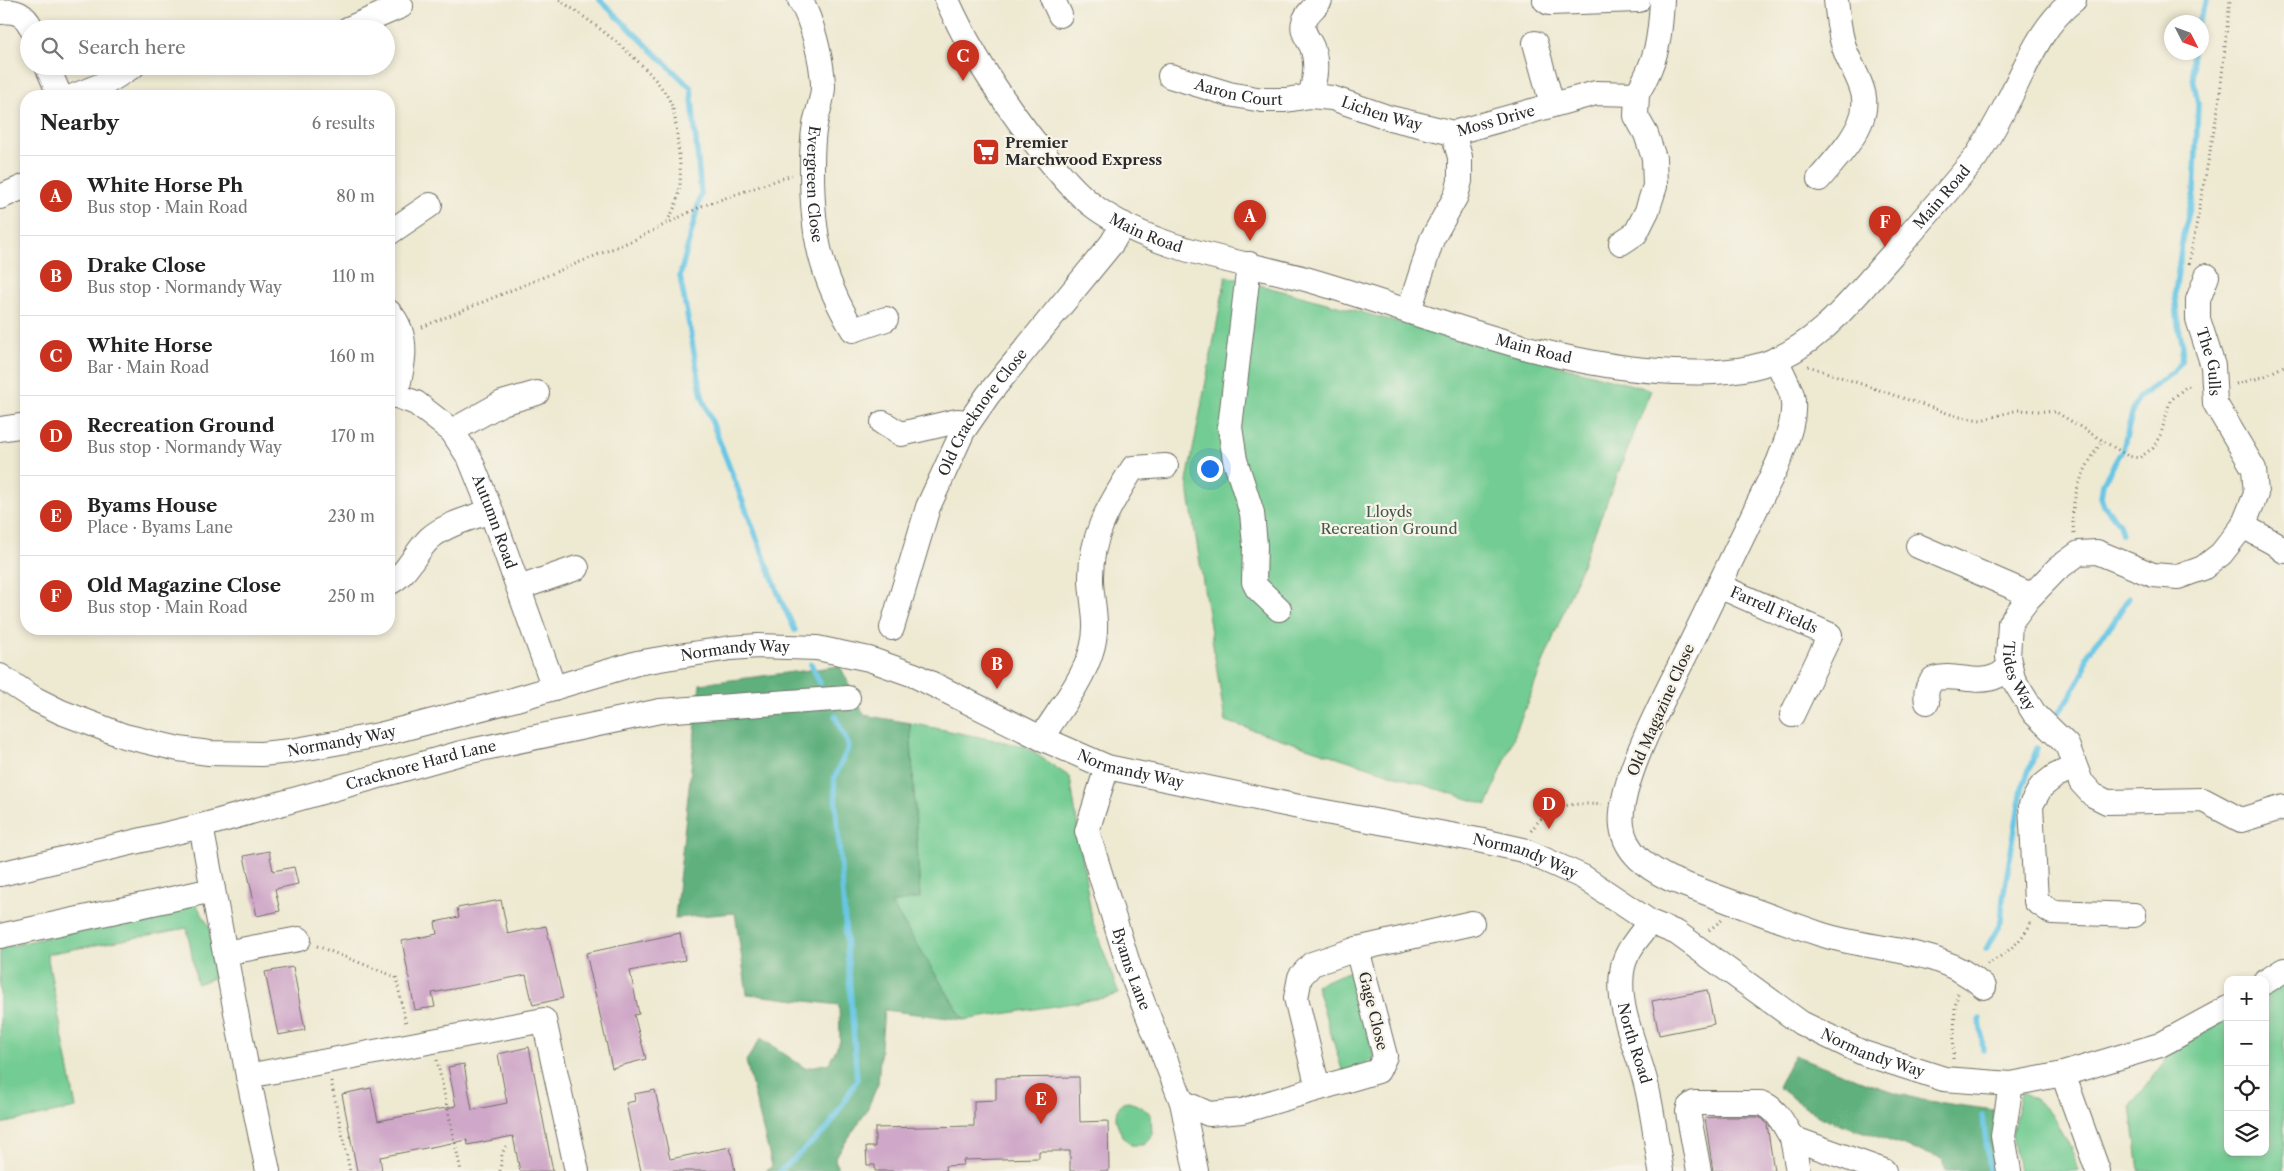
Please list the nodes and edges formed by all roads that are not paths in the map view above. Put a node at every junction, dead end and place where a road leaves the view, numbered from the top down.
1 (800, 0) edge
2 (947, 0) edge
3 (1320, 0) edge
4 (1544, 0) edge
5 (1638, 0) edge
6 (1662, 0) edge
7 (1836, 0) edge
8 (2069, 1) edge
9 (401, 6) dead end
10 (9, 8) edge
11 (27, 20) edge
12 (369, 20) edge
13 (1535, 43) dead end
14 (52, 75) edge
15 (118, 75) edge
16 (1170, 76) dead end
17 (58, 90) edge
18 (89, 90) edge
19 (1637, 94) junction
20 (1310, 96) junction
21 (1552, 104) junction
22 (1453, 133) junction
23 (1819, 179) dead end
24 (20, 189) edge
25 (0, 197) edge
26 (430, 205) dead end
27 (1123, 224) junction
28 (395, 228) edge
29 (1621, 243) dead end
30 (1249, 264) junction
31 (2205, 283) road end
32 (1408, 311) junction
33 (886, 319) dead end
34 (395, 324) edge
35 (1779, 358) junction
36 (395, 384) edge
37 (537, 393) dead end
38 (395, 395) edge
39 (968, 422) junction
40 (883, 423) dead end
41 (20, 426) edge
42 (0, 430) edge
43 (452, 431) junction
44 (1166, 466) dead end
45 (491, 512) junction
46 (2243, 526) junction
47 (1918, 546) dead end
48 (2284, 552) edge
49 (577, 568) dead end
50 (395, 580) edge
51 (1719, 586) junction
52 (519, 588) junction
53 (2032, 595) junction
54 (1279, 609) dead end
55 (892, 628) dead end
56 (2010, 666) junction
57 (0, 676) edge
58 (554, 688) junction
59 (848, 698) dead end
60 (1927, 702) dead end
61 (1792, 715) dead end
62 (1041, 738) junction
63 (1107, 767) junction
64 (2074, 767) junction
65 (2284, 807) edge
66 (201, 826) junction
67 (0, 874) edge
68 (213, 890) junction
69 (2134, 915) dead end
70 (1650, 922) junction
71 (1472, 923) dead end
72 (0, 936) edge
73 (299, 939) road end
74 (1357, 949) junction
75 (225, 952) junction
76 (2284, 970) edge
77 (2269, 979) edge
78 (1976, 980) road end
79 (2224, 1010) edge
80 (2063, 1074) junction
81 (248, 1076) junction
82 (2011, 1084) junction
83 (1318, 1088) junction
84 (1182, 1102) junction
85 (1792, 1138) junction
86 (268, 1171) edge
87 (576, 1171) edge
88 (1196, 1171) edge
89 (1661, 1171) edge
90 (1699, 1171) edge
91 (1798, 1171) edge
92 (1884, 1171) edge
93 (2010, 1171) edge
94 (2098, 1171) edge

1 - 33 street, Evergreen Close
2 - 27 street, Main Road
3 - 20 street
4 - 5 street
6 - 19 street
7 - 23 street
8 - 35 street, Main Road
9 - 12 street
10 - 11 street
13 - 21 street
14 - 17 street
15 - 18 street
16 - 20 street, Aaron Court
19 - 21 street, Moss Drive
19 - 29 street
20 - 22 street, Lichen Way
21 - 22 street, Moss Drive
22 - 32 street, Moss Drive
24 - 25 street
26 - 28 street
27 - 30 street, Main Road
27 - 39 street, Old Cracknore Close
30 - 32 street, Main Road
30 - 54 street
31 - 46 street, The Gulls
32 - 35 street, Main Road
34 - 36 street
35 - 51 street, Old Magazine Close
37 - 43 street
38 - 43 street, Autumn Road
39 - 40 street
39 - 55 street, Old Cracknore Close
41 - 42 street
43 - 45 street, Autumn Road
44 - 62 street
45 - 50 street
45 - 52 street, Autumn Road
46 - 48 street
46 - 53 street, Tides Way
47 - 53 street
49 - 52 street
51 - 61 street, Farrell Fields
51 - 78 street, Old Magazine Close
52 - 58 street, Autumn Road
53 - 56 street, Tides Way
56 - 60 street
56 - 64 street, Tides Way
57 - 58 street, Normandy Way
58 - 62 street, Normandy Way
59 - 66 street, Cracknore Hard Lane
62 - 63 street, Normandy Way
63 - 70 street, Normandy Way
63 - 84 street, Byams Lane
64 - 65 street, Tides Way
64 - 69 street
66 - 67 street, Cracknore Hard Lane
66 - 68 street
68 - 72 street
68 - 75 street
70 - 82 street, Normandy Way
70 - 89 street, North Road
71 - 74 street
73 - 75 street
74 - 83 street
74 - 83 street, Gage Close
75 - 81 street
76 - 77 street
79 - 80 street, Normandy Way
80 - 82 street, Normandy Way
80 - 94 street
81 - 86 street
81 - 87 street
82 - 93 street
83 - 84 street, Gage Close
84 - 88 street, Byams Lane
85 - 90 street
85 - 91 street
85 - 92 street

